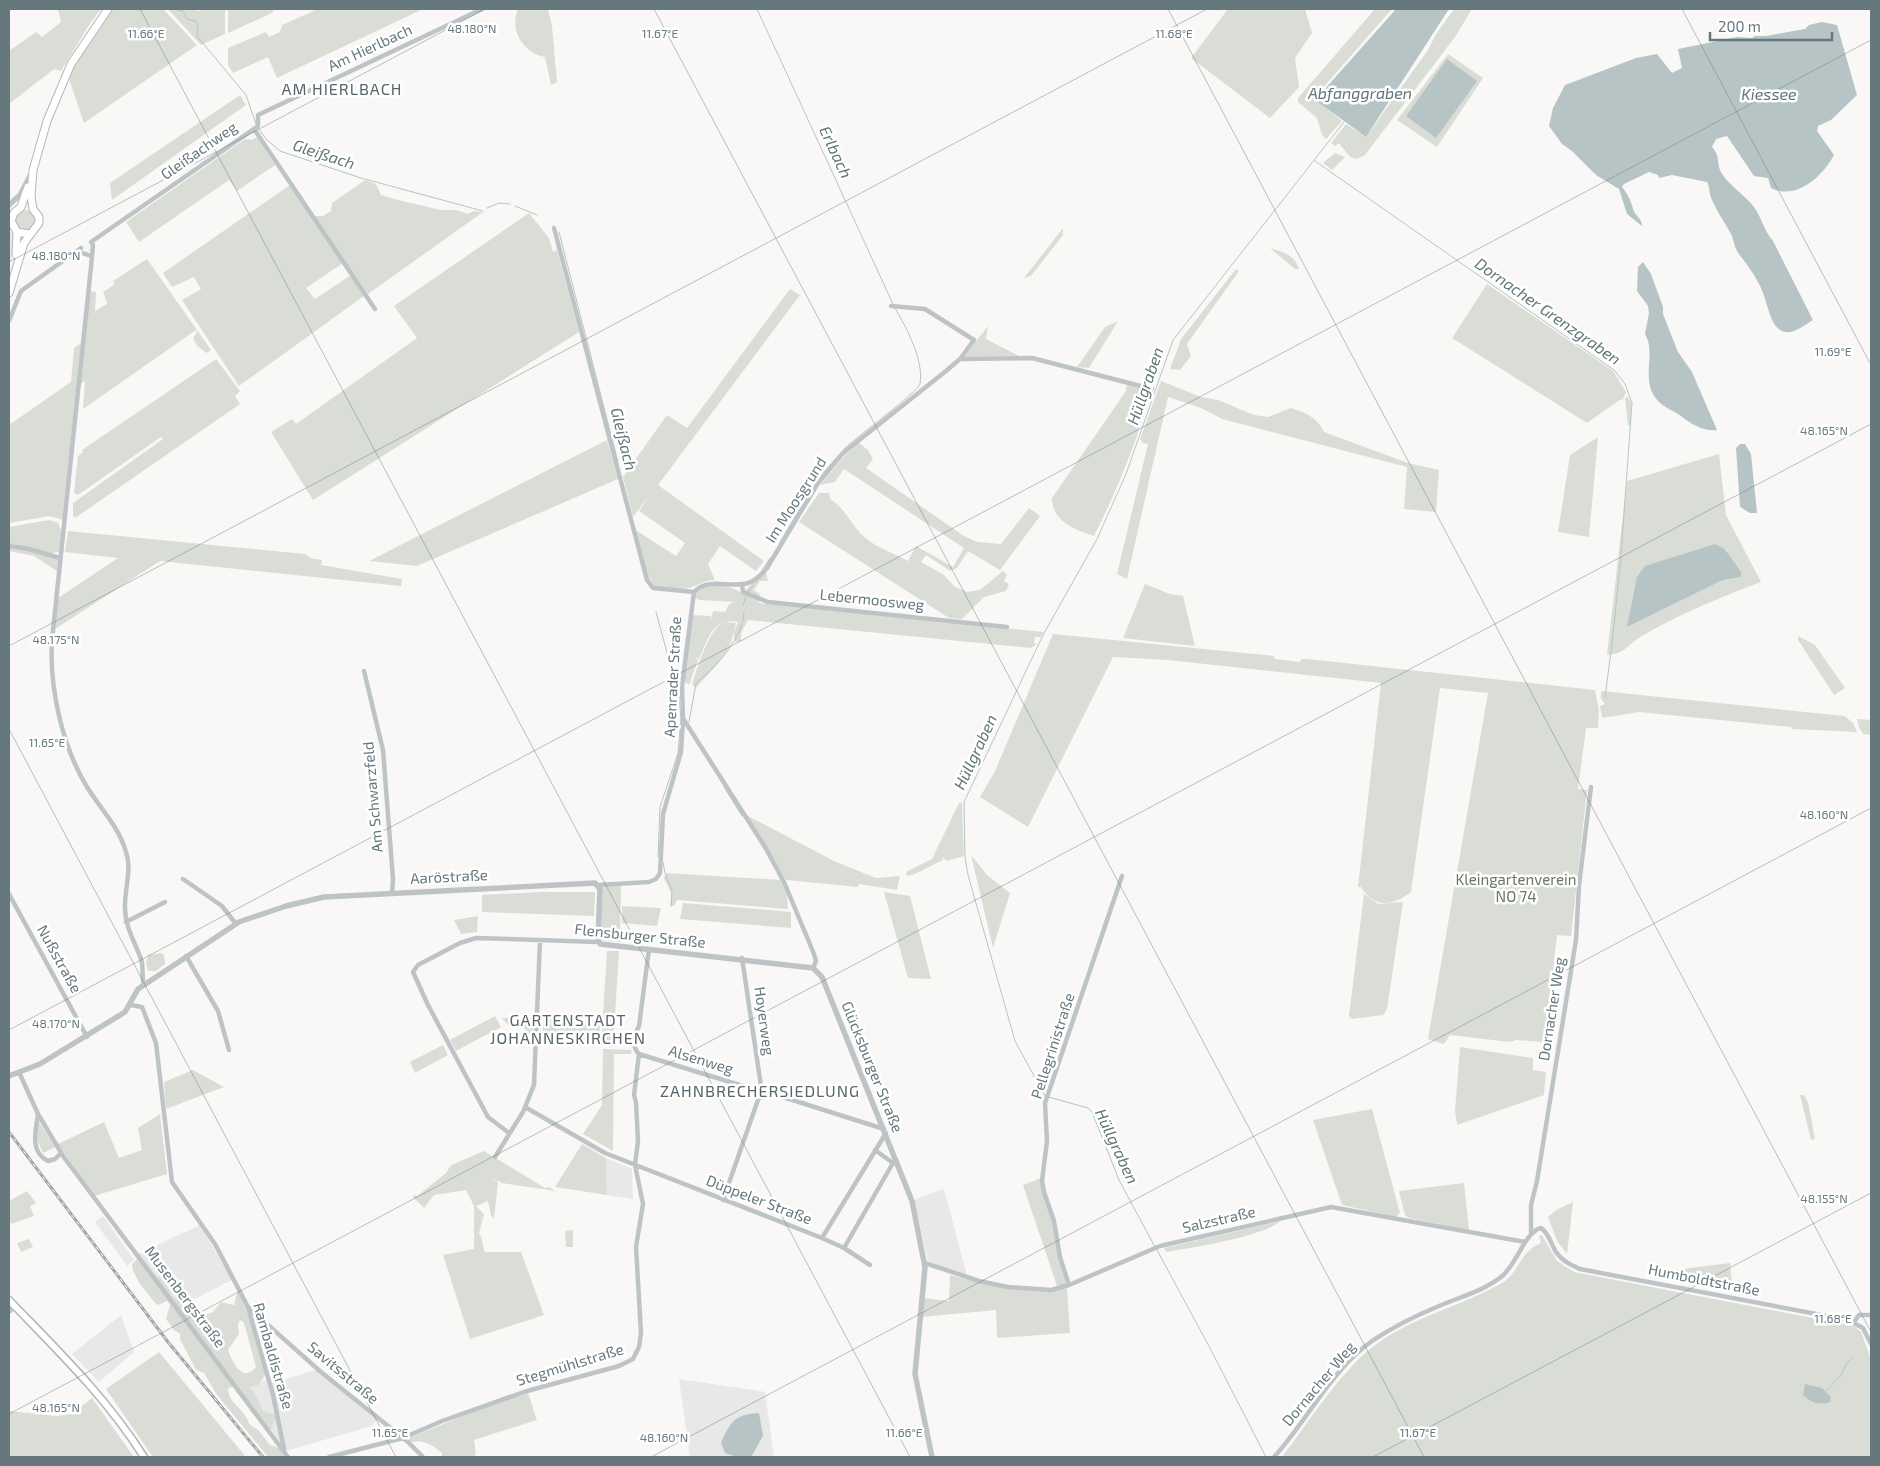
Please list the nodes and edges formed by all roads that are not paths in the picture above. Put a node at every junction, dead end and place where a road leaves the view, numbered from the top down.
1 (108, 9) edge
2 (482, 9) edge
3 (256, 127) junction
4 (32, 172) junction
5 (9, 205) edge
6 (21, 207) junction
7 (33, 209) junction
8 (11, 213) edge
9 (10, 224) edge
10 (554, 228) dead end
11 (17, 232) junction
12 (29, 234) junction
13 (91, 256) junction
14 (11, 285) junction
15 (9, 293) edge
16 (891, 306) dead end
17 (375, 309) dead end
18 (9, 321) edge
19 (960, 358) junction
20 (1152, 389) dead end
21 (9, 546) edge
22 (60, 558) junction
23 (742, 585) junction
24 (694, 592) junction
25 (1007, 627) dead end
26 (364, 671) dead end
27 (684, 719) junction
28 (1592, 788) dead end
29 (1122, 876) dead end
30 (658, 878) joint
31 (183, 879) dead end
32 (598, 885) junction
33 (392, 893) junction
34 (9, 894) edge
35 (165, 902) dead end
36 (126, 922) junction
37 (236, 924) junction
38 (540, 941) junction
39 (598, 942) junction
40 (648, 949) junction
41 (186, 956) junction
42 (742, 958) junction
43 (813, 968) junction
44 (144, 985) junction
45 (131, 1004) junction
46 (87, 1037) junction
47 (229, 1050) dead end
48 (639, 1054) junction
49 (19, 1072) junction
50 (9, 1075) edge
51 (761, 1086) junction
52 (756, 1090) junction
53 (767, 1092) junction
54 (759, 1096) junction
55 (525, 1107) junction
56 (38, 1114) junction
57 (885, 1131) junction
58 (509, 1133) junction
59 (875, 1150) junction
60 (61, 1152) junction
61 (494, 1157) dead end
62 (895, 1162) junction
63 (635, 1165) junction
64 (723, 1200) junction
65 (1541, 1228) joint
66 (1531, 1234) junction
67 (822, 1238) junction
68 (1525, 1242) junction
69 (844, 1248) junction
70 (925, 1263) junction
71 (870, 1266) dead end
72 (1068, 1285) junction
73 (9, 1300) edge
74 (14, 1306) junction
75 (248, 1307) junction
76 (9, 1312) edge
77 (1871, 1315) edge
78 (1854, 1322) junction
79 (1870, 1336) edge
80 (1871, 1344) edge
81 (403, 1438) junction
82 (284, 1450) junction
83 (144, 1457) edge
84 (288, 1457) edge
85 (329, 1457) edge
86 (423, 1457) edge
87 (932, 1457) edge
88 (1274, 1457) edge

1 - 4 main road
2 - 3 street, Am Hierlbach
3 - 13 street, Gleißachweg
3 - 17 street, Gleißachweg
4 - 5 street
4 - 6 main road
4 - 7 main road
6 - 7 main road
6 - 8 main road
7 - 12 main road
8 - 9 main road
9 - 11 main road
10 - 24 street
11 - 12 main road
11 - 14 main road
12 - 14 main road
13 - 18 street
13 - 22 street, Gleißachweg
14 - 15 main road
16 - 19 street, Im Moosgrund
19 - 20 street
19 - 23 street, Im Moosgrund
21 - 22 street
22 - 36 street, Gleißachweg
23 - 24 street
23 - 25 street, Lebermoosweg
24 - 27 street, Apenrader Straße
26 - 33 street, Am Schwarzfeld
27 - 30 street, Apenrader Straße
27 - 43 street, Glücksburger Straße
28 - 66 street, Dornacher Weg
29 - 72 street, Pellegrinistraße
30 - 32 street, Aaröstraße
31 - 37 street
32 - 33 street, Aaröstraße
32 - 39 street
33 - 37 street, Aaröstraße
34 - 46 street, Nußstraße
35 - 36 street
36 - 44 street, Gleißachweg
37 - 41 street, Aaröstraße
38 - 39 street, Flensburger Straße
38 - 55 street
38 - 58 street, Flensburger Straße
39 - 40 street, Flensburger Straße
40 - 42 street, Flensburger Straße
40 - 48 street
41 - 44 street, Aaröstraße
41 - 47 street
42 - 43 street, Flensburger Straße
42 - 51 street, Hoyerweg
43 - 57 street, Glücksburger Straße
44 - 45 street
45 - 46 street
45 - 75 street, Rambaldistraße
46 - 49 street
48 - 52 street, Alsenweg
48 - 63 street
49 - 50 street
49 - 56 street, Musenbergstraße
51 - 52 street
51 - 53 street
52 - 54 street
53 - 54 street
53 - 57 street
54 - 64 street
55 - 58 street
55 - 63 street, Düppeler Straße
56 - 60 street, Musenbergstraße
56 - 60 street
57 - 59 street
57 - 62 street, Glücksburger Straße
58 - 61 street
59 - 62 street
59 - 67 street
60 - 82 street, Musenbergstraße
62 - 69 street
62 - 70 street, Glücksburger Straße
63 - 64 street, Düppeler Straße
63 - 81 street, Stegmühlstraße
64 - 67 street, Düppeler Straße
65 - 66 street, Dornacher Weg
65 - 78 street, Humboldtstraße
66 - 68 street, Dornacher Weg
67 - 69 street, Düppeler Straße
68 - 72 street, Salzstraße
68 - 88 street, Dornacher Weg
69 - 71 street, Düppeler Straße
70 - 72 street, Salzstraße
70 - 87 street, Glücksburger Straße
73 - 74 main road
74 - 76 street
74 - 83 main road
75 - 81 street, Savitsstraße
75 - 82 street, Rambaldistraße
77 - 78 street
78 - 79 street
79 - 80 street
81 - 85 street, Stegmühlstraße
81 - 86 street, Savitsstraße
82 - 84 street, Musenbergstraße

